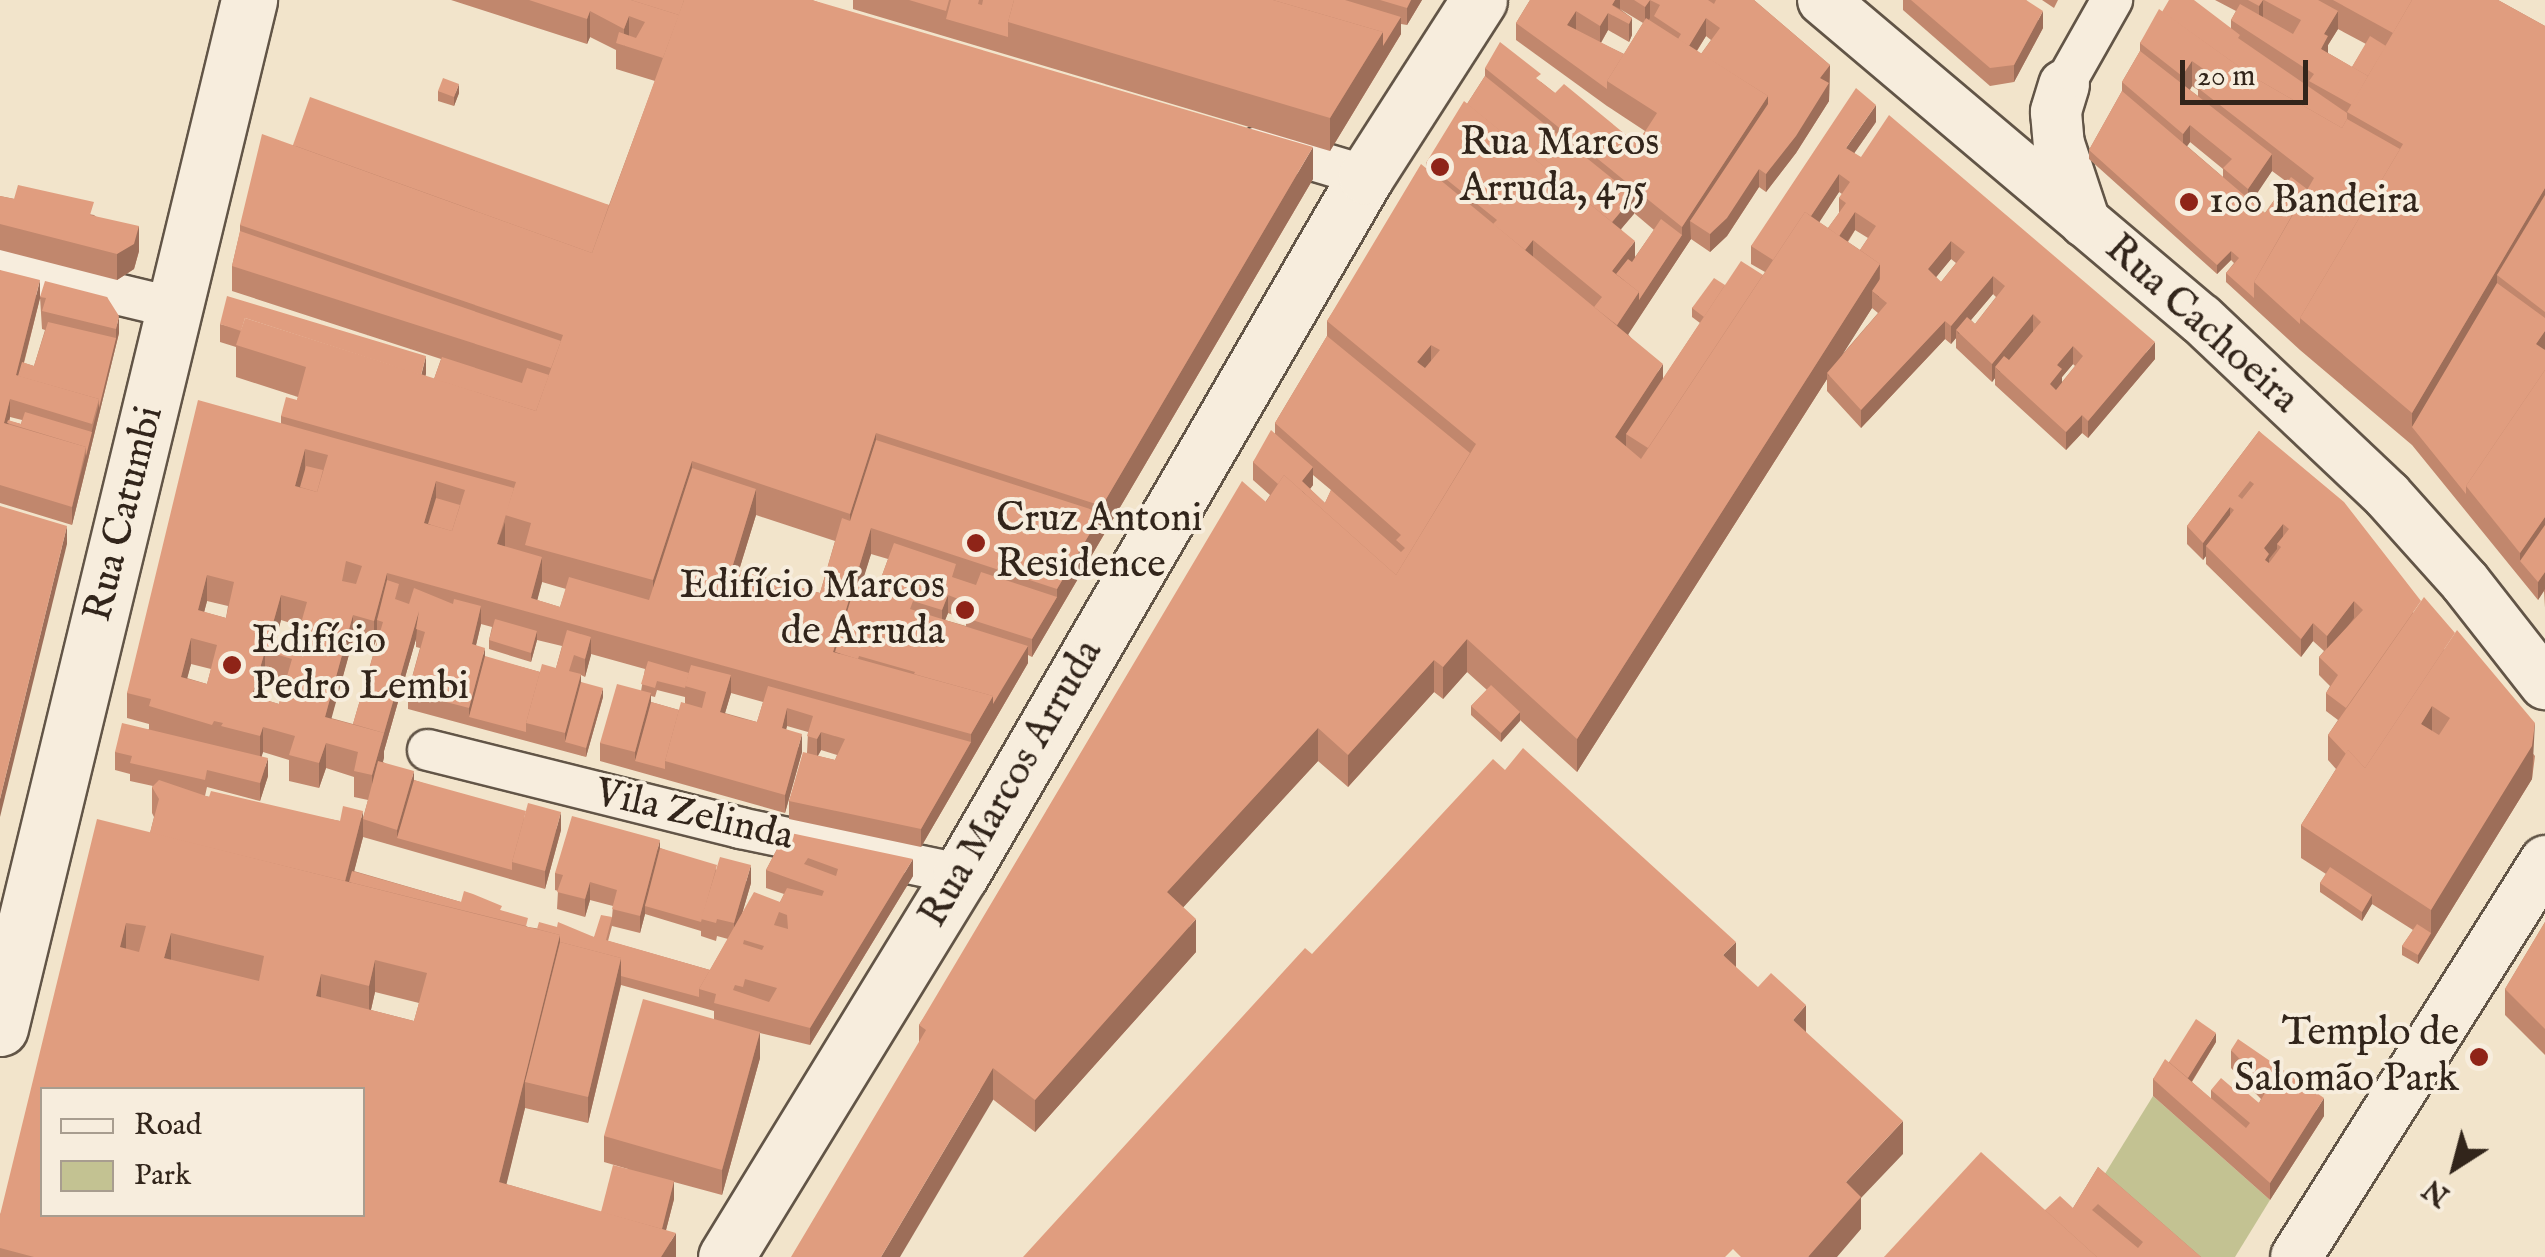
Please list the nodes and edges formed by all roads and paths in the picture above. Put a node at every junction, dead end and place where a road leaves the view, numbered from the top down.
1 (249, 0) edge
2 (1479, 0) edge
3 (1823, 0) edge
4 (2112, 0) edge
5 (2064, 85) junction
6 (1944, 102) junction
7 (1226, 134) edge
8 (1366, 176) junction
9 (2085, 222) junction
10 (0, 266) edge
11 (174, 308) junction
12 (2545, 684) edge
13 (428, 750) dead end
14 (2545, 862) edge
15 (961, 874) junction
16 (0, 1028) edge
17 (726, 1257) edge
18 (2296, 1257) edge

1 - 11 main road, Rua Catumbi
2 - 8 main road, Rua Marcos Arruda
3 - 6 street, Rua Cachoeira
4 - 5 street
5 - 6 street
5 - 9 street
6 - 9 street, Rua Cachoeira
7 - 8 street
8 - 15 main road, Rua Marcos Arruda
9 - 12 street, Rua Cachoeira
10 - 11 street
11 - 16 main road, Rua Catumbi
13 - 15 street, Vila Zelinda
14 - 18 street
15 - 17 main road, Rua Marcos Arruda

